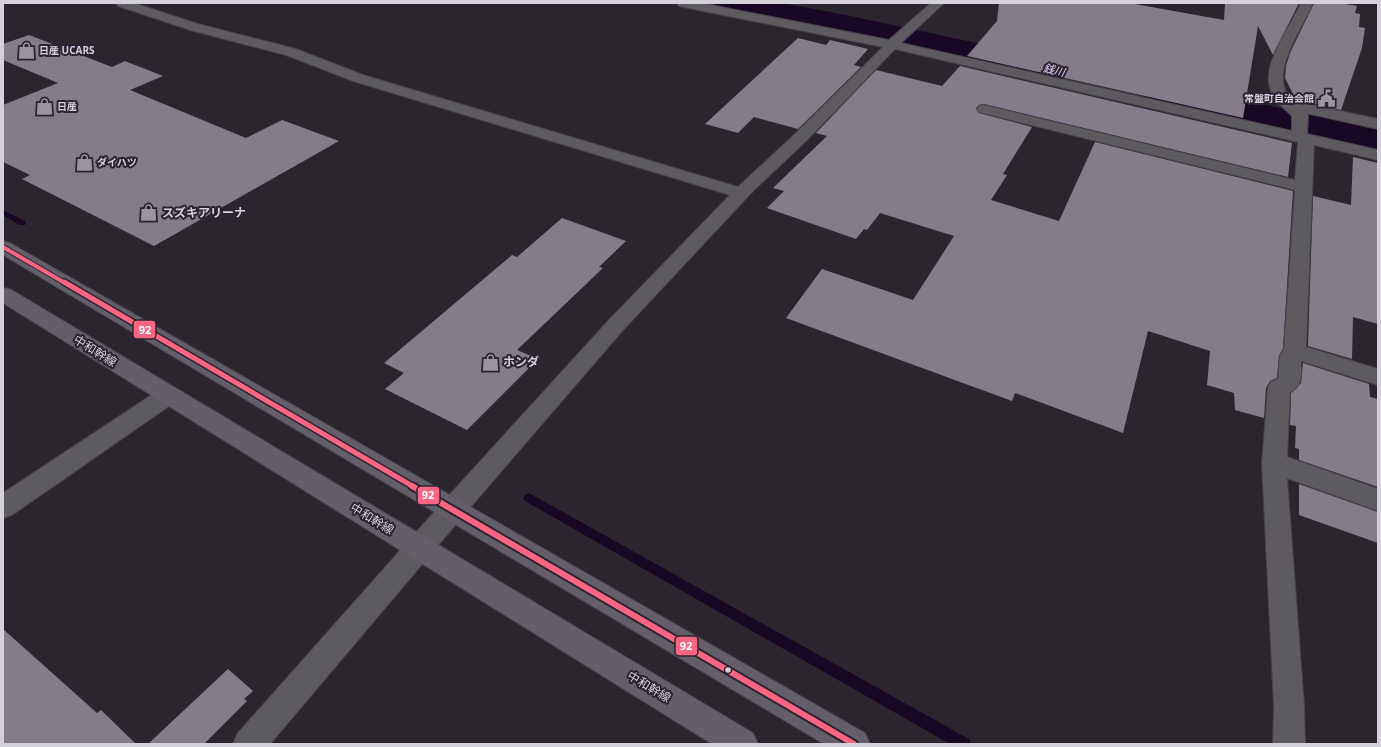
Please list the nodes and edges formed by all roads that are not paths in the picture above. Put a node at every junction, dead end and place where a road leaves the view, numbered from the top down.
1 (122, 3) edge
2 (683, 3) edge
3 (938, 3) edge
4 (1307, 3) edge
5 (895, 44) junction
6 (1287, 104) junction
7 (984, 109) dead end
8 (1378, 124) edge
9 (1301, 132) junction
10 (1378, 155) edge
11 (1303, 187) junction
12 (741, 193) junction
13 (3, 247) edge
14 (3, 294) edge
15 (1294, 351) junction
16 (1378, 377) edge
17 (167, 396) junction
18 (1274, 463) junction
19 (1378, 500) edge
20 (3, 507) edge
21 (453, 509) junction
22 (420, 548) junction
23 (249, 744) edge
24 (742, 744) edge
25 (854, 744) edge
26 (1289, 744) edge

1 - 12 street
2 - 5 street
3 - 5 street
4 - 6 street
5 - 9 street
5 - 12 street
6 - 8 street
6 - 9 street
7 - 11 street
9 - 10 street
9 - 11 street
11 - 15 street
12 - 21 street
13 - 21 main road
14 - 17 main road, 中和幹線
15 - 16 street
15 - 18 street
17 - 20 street
17 - 22 main road, 中和幹線
18 - 19 street
18 - 26 street
21 - 22 street
21 - 25 main road
22 - 23 street
22 - 24 main road, 中和幹線

